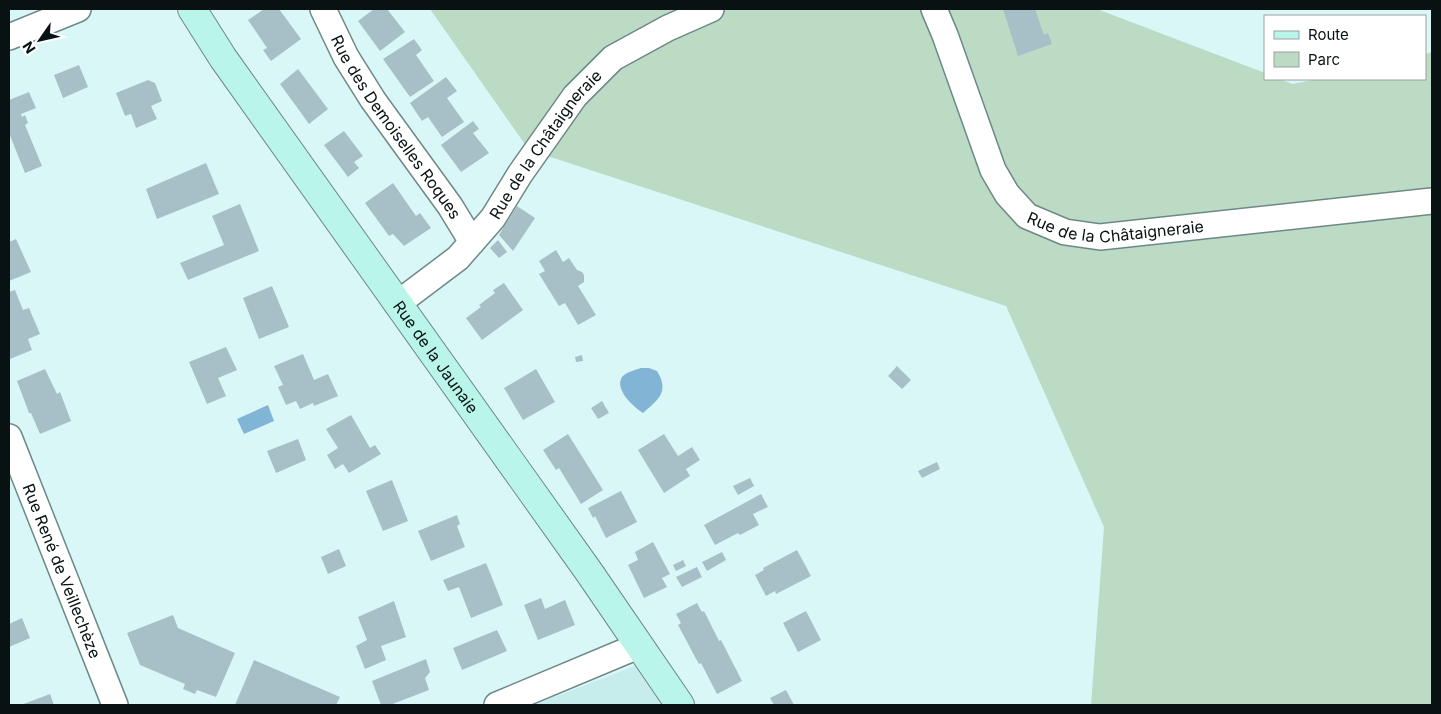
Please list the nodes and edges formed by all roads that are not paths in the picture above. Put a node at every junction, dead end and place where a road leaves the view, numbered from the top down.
1 (78, 9) edge
2 (192, 9) edge
3 (323, 9) edge
4 (710, 9) edge
5 (934, 9) edge
6 (9, 37) edge
7 (1432, 201) edge
8 (472, 242) junction
9 (397, 304) junction
10 (9, 436) edge
11 (638, 646) junction
12 (115, 705) edge
13 (497, 705) edge
14 (680, 705) edge

1 - 6 street
2 - 9 main road, Rue de la Jaunaie
3 - 8 street, Rue des Demoiselles Roques
4 - 8 street, Rue de la Châtaigneraie
5 - 7 street, Rue de la Châtaigneraie
8 - 9 street, Rue de la Châtaigneraie
9 - 11 main road, Rue de la Jaunaie
10 - 12 street, Rue René de Veillechèze
11 - 13 street
11 - 14 main road, Rue de la Jaunaie

